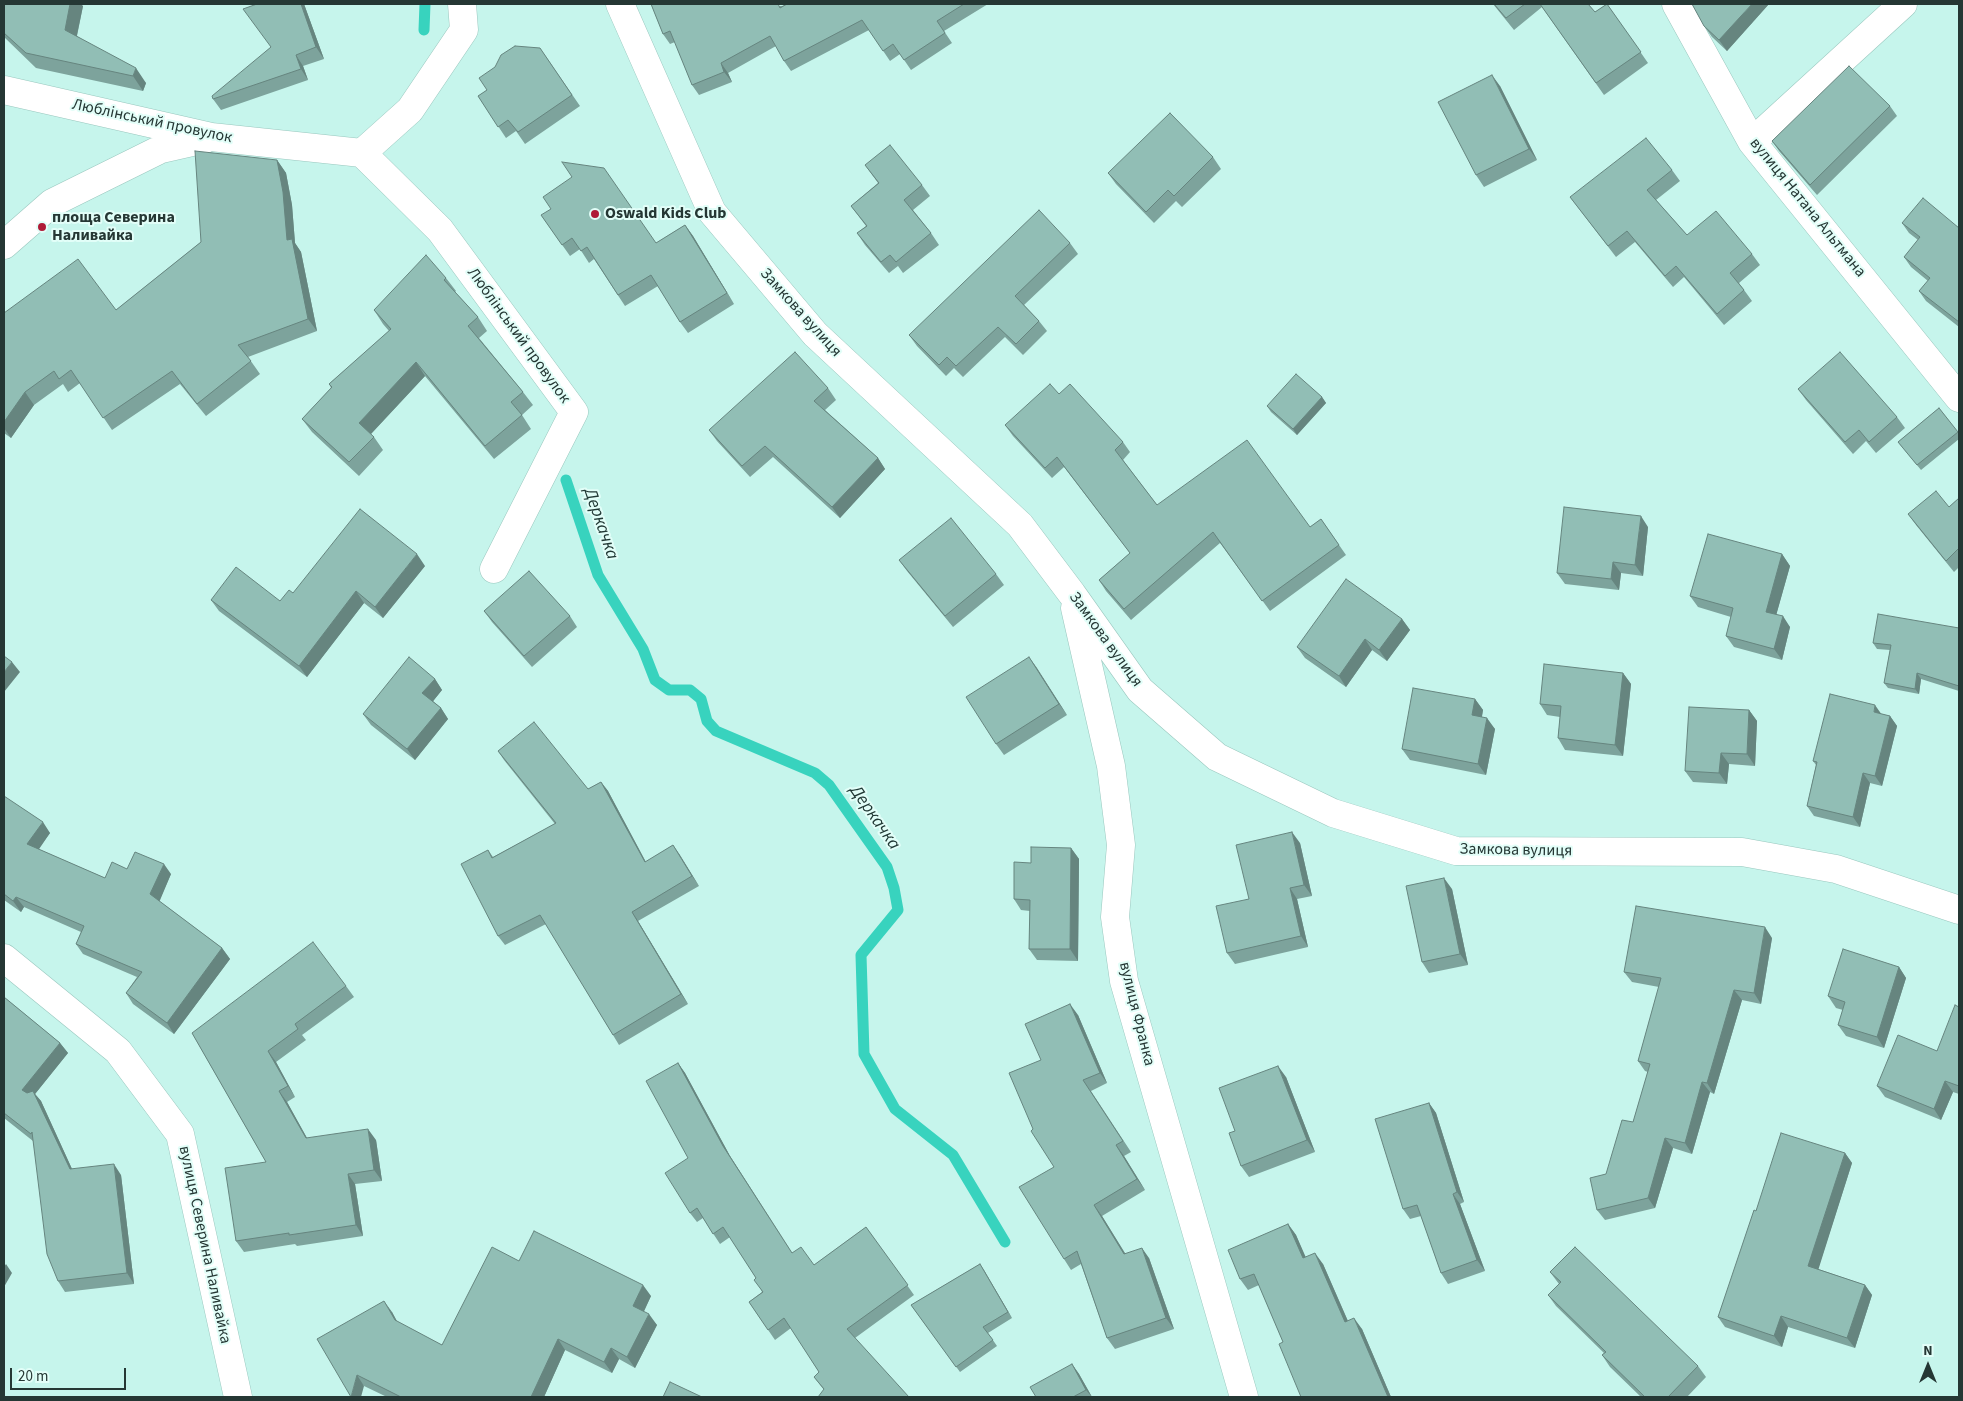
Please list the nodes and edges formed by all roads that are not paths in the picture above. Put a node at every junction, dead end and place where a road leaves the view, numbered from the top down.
1 (462, 4) edge
2 (620, 4) edge
3 (1676, 4) edge
4 (1903, 4) edge
5 (4, 90) edge
6 (211, 137) junction
7 (1752, 142) junction
8 (362, 152) junction
9 (4, 245) edge
10 (1959, 398) edge
11 (494, 569) dead end
12 (1072, 594) junction
13 (1959, 910) edge
14 (4, 958) edge
15 (238, 1397) edge
16 (1244, 1397) edge

1 - 8 street
2 - 12 street, Замкова вулиця
3 - 7 street, вулиця Натана Альтмана
4 - 7 street
5 - 6 street, Люблінський провулок
6 - 8 street, Люблінський провулок
6 - 9 street
7 - 10 street, вулиця Натана Альтмана
8 - 11 street, Люблінський провулок
12 - 13 street, Замкова вулиця
12 - 16 street, вулиця Франка
14 - 15 street, вулиця Северина Наливайка

